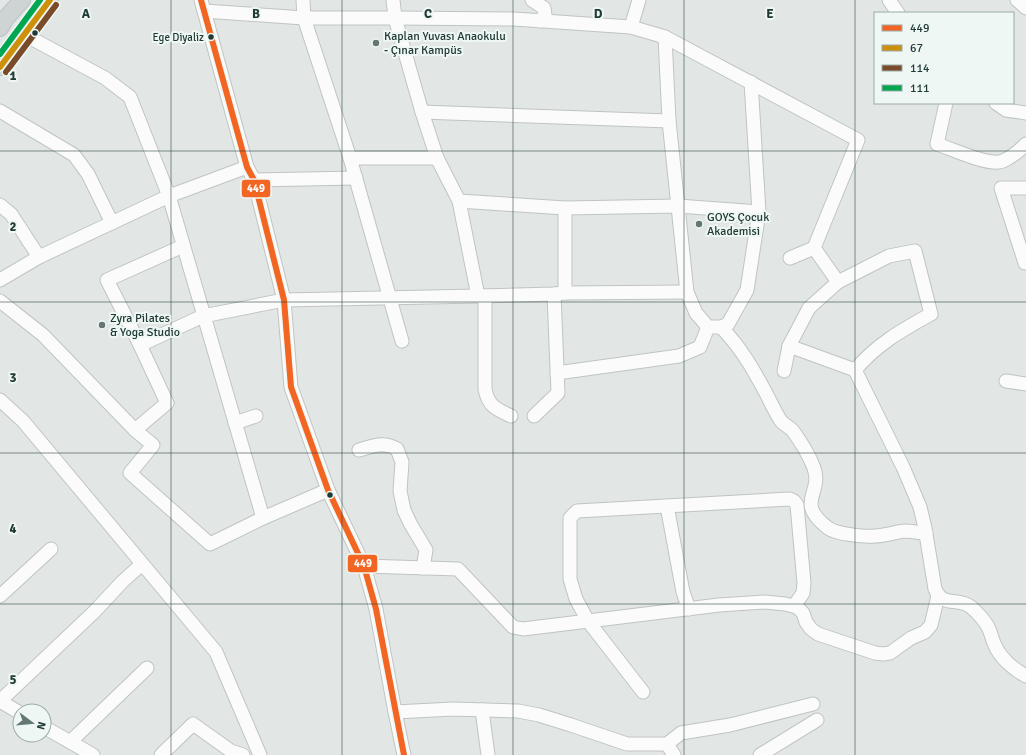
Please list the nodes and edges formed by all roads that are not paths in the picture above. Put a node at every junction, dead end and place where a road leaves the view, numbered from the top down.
1 (22, 0) edge
2 (50, 0) edge
3 (303, 0) edge
4 (393, 0) edge
5 (532, 0) edge
6 (639, 0) edge
7 (889, 0) edge
8 (1017, 0) edge
9 (203, 6) edge
10 (1026, 8) edge
11 (897, 12) edge
12 (304, 18) junction
13 (395, 18) junction
14 (540, 21) junction
15 (631, 27) junction
16 (0, 28) edge
17 (25, 35) junction
18 (664, 37) junction
19 (0, 67) edge
20 (751, 82) junction
21 (946, 104) edge
22 (997, 104) edge
23 (0, 110) edge
24 (422, 112) junction
25 (1026, 113) edge
26 (669, 121) junction
27 (1026, 144) edge
28 (350, 158) junction
29 (437, 158) junction
30 (247, 167) junction
31 (356, 178) junction
32 (254, 180) junction
33 (1026, 188) edge
34 (169, 196) junction
35 (459, 201) junction
36 (0, 205) edge
37 (678, 206) junction
38 (565, 208) junction
39 (759, 212) junction
40 (112, 222) junction
41 (183, 246) junction
42 (814, 248) junction
43 (39, 257) junction
44 (790, 258) dead end
45 (1026, 263) edge
46 (0, 280) edge
47 (838, 282) junction
48 (687, 292) junction
49 (560, 293) junction
50 (482, 296) junction
51 (390, 297) junction
52 (284, 300) junction
53 (0, 302) edge
54 (203, 316) junction
55 (715, 327) junction
56 (402, 341) dead end
57 (140, 345) junction
58 (789, 346) junction
59 (855, 370) junction
60 (784, 371) dead end
61 (557, 373) junction
62 (1006, 381) dead end
63 (1026, 384) edge
64 (0, 400) edge
65 (256, 416) dead end
66 (511, 416) dead end
67 (534, 416) dead end
68 (235, 423) junction
69 (135, 430) junction
70 (359, 450) dead end
71 (328, 490) junction
72 (803, 504) junction
73 (667, 506) junction
74 (263, 518) junction
75 (926, 533) junction
76 (52, 549) dead end
77 (142, 564) junction
78 (364, 566) junction
79 (423, 568) junction
80 (0, 596) edge
81 (938, 596) junction
82 (794, 606) junction
83 (689, 609) junction
84 (588, 621) junction
85 (147, 668) dead end
86 (1026, 676) edge
87 (643, 692) dead end
88 (0, 701) edge
89 (812, 704) dead end
90 (12, 708) edge
91 (482, 710) junction
92 (395, 712) junction
93 (817, 720) dead end
94 (52, 732) edge
95 (70, 742) junction
96 (627, 749) edge
97 (671, 750) edge
98 (92, 755) edge
99 (161, 755) edge
100 (243, 755) edge
101 (260, 755) edge
102 (404, 755) edge
103 (488, 755) edge
104 (760, 755) edge

1 - 16 main road
2 - 17 main road
3 - 12 street
4 - 13 street
5 - 14 street
6 - 15 street
7 - 11 street
8 - 10 street
9 - 12 street
9 - 30 street
12 - 13 street
12 - 28 street
13 - 14 street
13 - 24 street
14 - 15 street
15 - 18 street
17 - 19 main road
17 - 34 street
18 - 20 street
18 - 26 street
20 - 39 street
20 - 42 street
21 - 27 street
22 - 25 street
23 - 40 street
24 - 26 street
24 - 29 street
26 - 37 street
28 - 29 street
28 - 31 street
29 - 35 street
30 - 32 street
30 - 34 street
31 - 32 street
31 - 51 street
32 - 52 street
33 - 45 street
34 - 40 street
34 - 41 street
35 - 38 street
35 - 50 street
36 - 43 street
37 - 38 street
37 - 39 street
37 - 48 street
38 - 49 street
39 - 55 street
40 - 43 street
41 - 54 street
41 - 57 street
42 - 44 street
42 - 47 street
43 - 46 street
47 - 58 street
47 - 59 street
48 - 49 street
48 - 55 street
49 - 50 street
49 - 61 street
50 - 51 street
50 - 66 street
51 - 52 street
51 - 56 street
52 - 54 street
52 - 71 street
53 - 69 street
54 - 57 street
54 - 68 street
55 - 61 street
55 - 72 street
57 - 69 street
58 - 59 street
58 - 60 street
59 - 75 street
61 - 67 street
62 - 63 street
64 - 77 street
65 - 68 street
68 - 74 street
69 - 74 street
70 - 79 street
71 - 74 street
71 - 78 street
72 - 73 street
72 - 75 street
72 - 82 street
73 - 83 street
73 - 84 street
75 - 81 street
76 - 80 street
77 - 88 street
77 - 101 street
78 - 79 street
78 - 92 street
79 - 84 street
81 - 82 street
81 - 86 street
82 - 83 street
83 - 84 street
84 - 87 street
85 - 95 street
88 - 90 street
89 - 97 street
91 - 92 street
91 - 96 street
91 - 103 street
92 - 102 street
93 - 104 street
94 - 95 street
95 - 98 street
96 - 97 street
99 - 100 street

